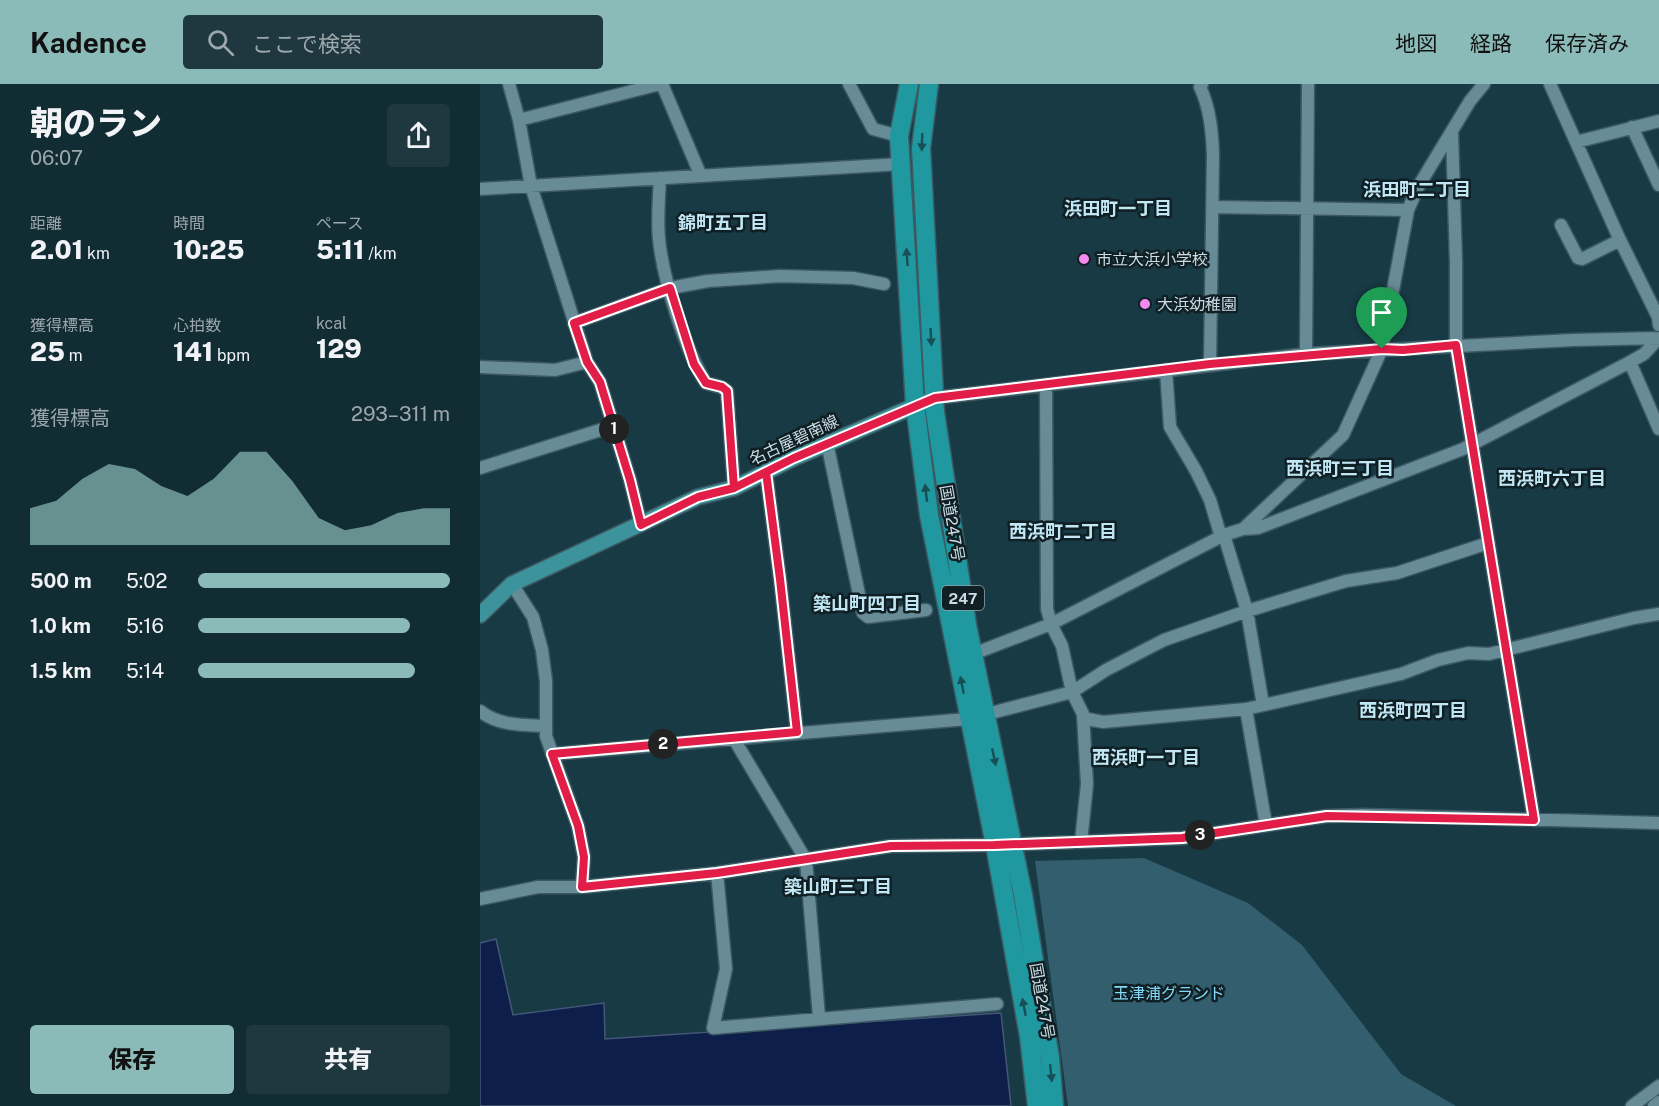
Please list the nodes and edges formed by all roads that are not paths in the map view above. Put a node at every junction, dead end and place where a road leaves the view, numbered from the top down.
1 (509, 84) edge
2 (661, 84) edge
3 (849, 84) edge
4 (909, 84) edge
5 (929, 84) edge
6 (1202, 84) edge
7 (1308, 84) edge
8 (1484, 84) edge
9 (1550, 84) edge
10 (519, 120) junction
11 (1659, 121) edge
12 (1632, 128) junction
13 (1452, 134) junction
14 (899, 136) junction
15 (1576, 142) junction
16 (901, 164) junction
17 (700, 174) junction
18 (660, 178) junction
19 (1659, 185) edge
20 (531, 186) junction
21 (480, 189) edge
22 (1214, 207) junction
23 (1307, 209) junction
24 (1408, 210) junction
25 (1561, 225) dead end
26 (1620, 240) junction
27 (884, 284) dead end
28 (670, 288) junction
29 (574, 323) junction
30 (1659, 325) edge
31 (1659, 338) edge
32 (1456, 345) junction
33 (1382, 349) junction
34 (1306, 354) junction
35 (587, 362) junction
36 (1630, 362) junction
37 (1210, 364) junction
38 (480, 367) edge
39 (1166, 370) junction
40 (1046, 385) junction
41 (935, 398) junction
42 (915, 405) junction
43 (613, 426) junction
44 (1659, 429) edge
45 (827, 443) junction
46 (1473, 444) junction
47 (480, 468) edge
48 (766, 472) junction
49 (734, 488) junction
50 (641, 525) junction
51 (1243, 529) junction
52 (1222, 536) junction
53 (1488, 543) junction
54 (512, 584) junction
55 (926, 610) dead end
56 (1247, 611) junction
57 (1659, 614) edge
58 (480, 615) edge
59 (1051, 624) junction
60 (1506, 650) junction
61 (973, 654) junction
62 (1072, 692) junction
63 (1263, 705) junction
64 (1246, 709) junction
65 (480, 711) edge
66 (977, 717) junction
67 (1083, 718) junction
68 (546, 726) junction
69 (797, 732) junction
70 (734, 739) junction
71 (552, 754) junction
72 (1534, 820) junction
73 (1659, 823) edge
74 (1266, 825) junction
75 (1081, 842) junction
76 (1013, 844) junction
77 (994, 845) junction
78 (806, 860) junction
79 (717, 873) junction
80 (582, 887) junction
81 (480, 899) edge
82 (997, 1004) dead end
83 (819, 1017) junction
84 (1659, 1086) edge
85 (1659, 1102) edge
86 (1037, 1106) edge
87 (1054, 1106) edge
88 (1632, 1106) edge
89 (1654, 1106) edge

1 - 10 street
2 - 10 street
2 - 17 street
3 - 14 street
4 - 14 highway, 国道247号 / 247
5 -> 41 highway, 国道247号 / 247
6 - 22 street
7 - 23 street
8 - 13 street
9 - 15 street
10 - 20 street
11 - 12 street
12 - 15 street
12 - 19 street
13 - 24 street
13 - 32 street
14 - 16 highway, 国道247号 / 247
15 - 26 street
16 - 17 street
42 -> 16 highway, 国道247号 / 247
17 - 18 street
18 - 20 street
18 - 28 street
20 - 21 street
20 - 29 street
22 - 23 street
22 - 37 street
23 - 24 street
23 - 34 street
24 - 33 street
25 - 26 street
26 - 30 street
27 - 28 street
28 - 29 street
28 - 49 street
29 - 35 street
31 - 32 street
31 - 36 street
32 - 33 street
32 - 46 street
33 - 34 street
33 - 51 street
34 - 37 street
35 - 38 street
35 - 43 street
36 - 44 street
36 - 46 street
37 - 39 street
39 - 40 street
39 - 52 street
40 - 41 street
40 - 59 street
41 - 42 main road, 名古屋碧南線
41 - 61 highway, 国道247号 / 247
42 - 45 main road, 名古屋碧南線
66 -> 42 highway, 国道247号 / 247
43 - 47 street
43 - 50 street
45 - 48 main road, 名古屋碧南線
45 - 55 street
46 - 51 street
46 - 53 street
48 - 49 main road, 名古屋碧南線
48 - 69 street
49 - 50 main road, 名古屋碧南線
50 - 54 main road, 名古屋碧南線
51 - 52 street
52 - 56 street
52 - 59 street
53 - 56 street
53 - 60 street
54 - 58 main road, 名古屋碧南線
54 - 68 street
56 - 62 street
56 - 63 street
57 - 60 street
59 - 61 street
59 - 62 street
60 - 63 street
60 - 72 street
61 - 66 highway, 国道247号 / 247
62 - 66 street
62 - 67 street
63 - 64 street
64 - 67 street
64 - 74 street
65 - 68 street
66 - 69 street
66 -> 76 highway, 国道247号 / 247
66 - 77 highway, 国道247号 / 247
67 - 75 street
68 - 71 street
69 - 70 street
70 - 71 street
70 - 78 street
71 - 80 street
72 - 73 street
72 - 74 street
74 - 75 street
75 - 76 street
76 - 77 street
76 -> 87 highway, 国道247号 / 247
77 - 78 street
86 -> 77 highway, 国道247号 / 247
78 - 79 street
78 - 83 street
79 - 80 street
79 - 83 street
80 - 81 street
82 - 83 street
84 - 88 street
85 - 89 street

